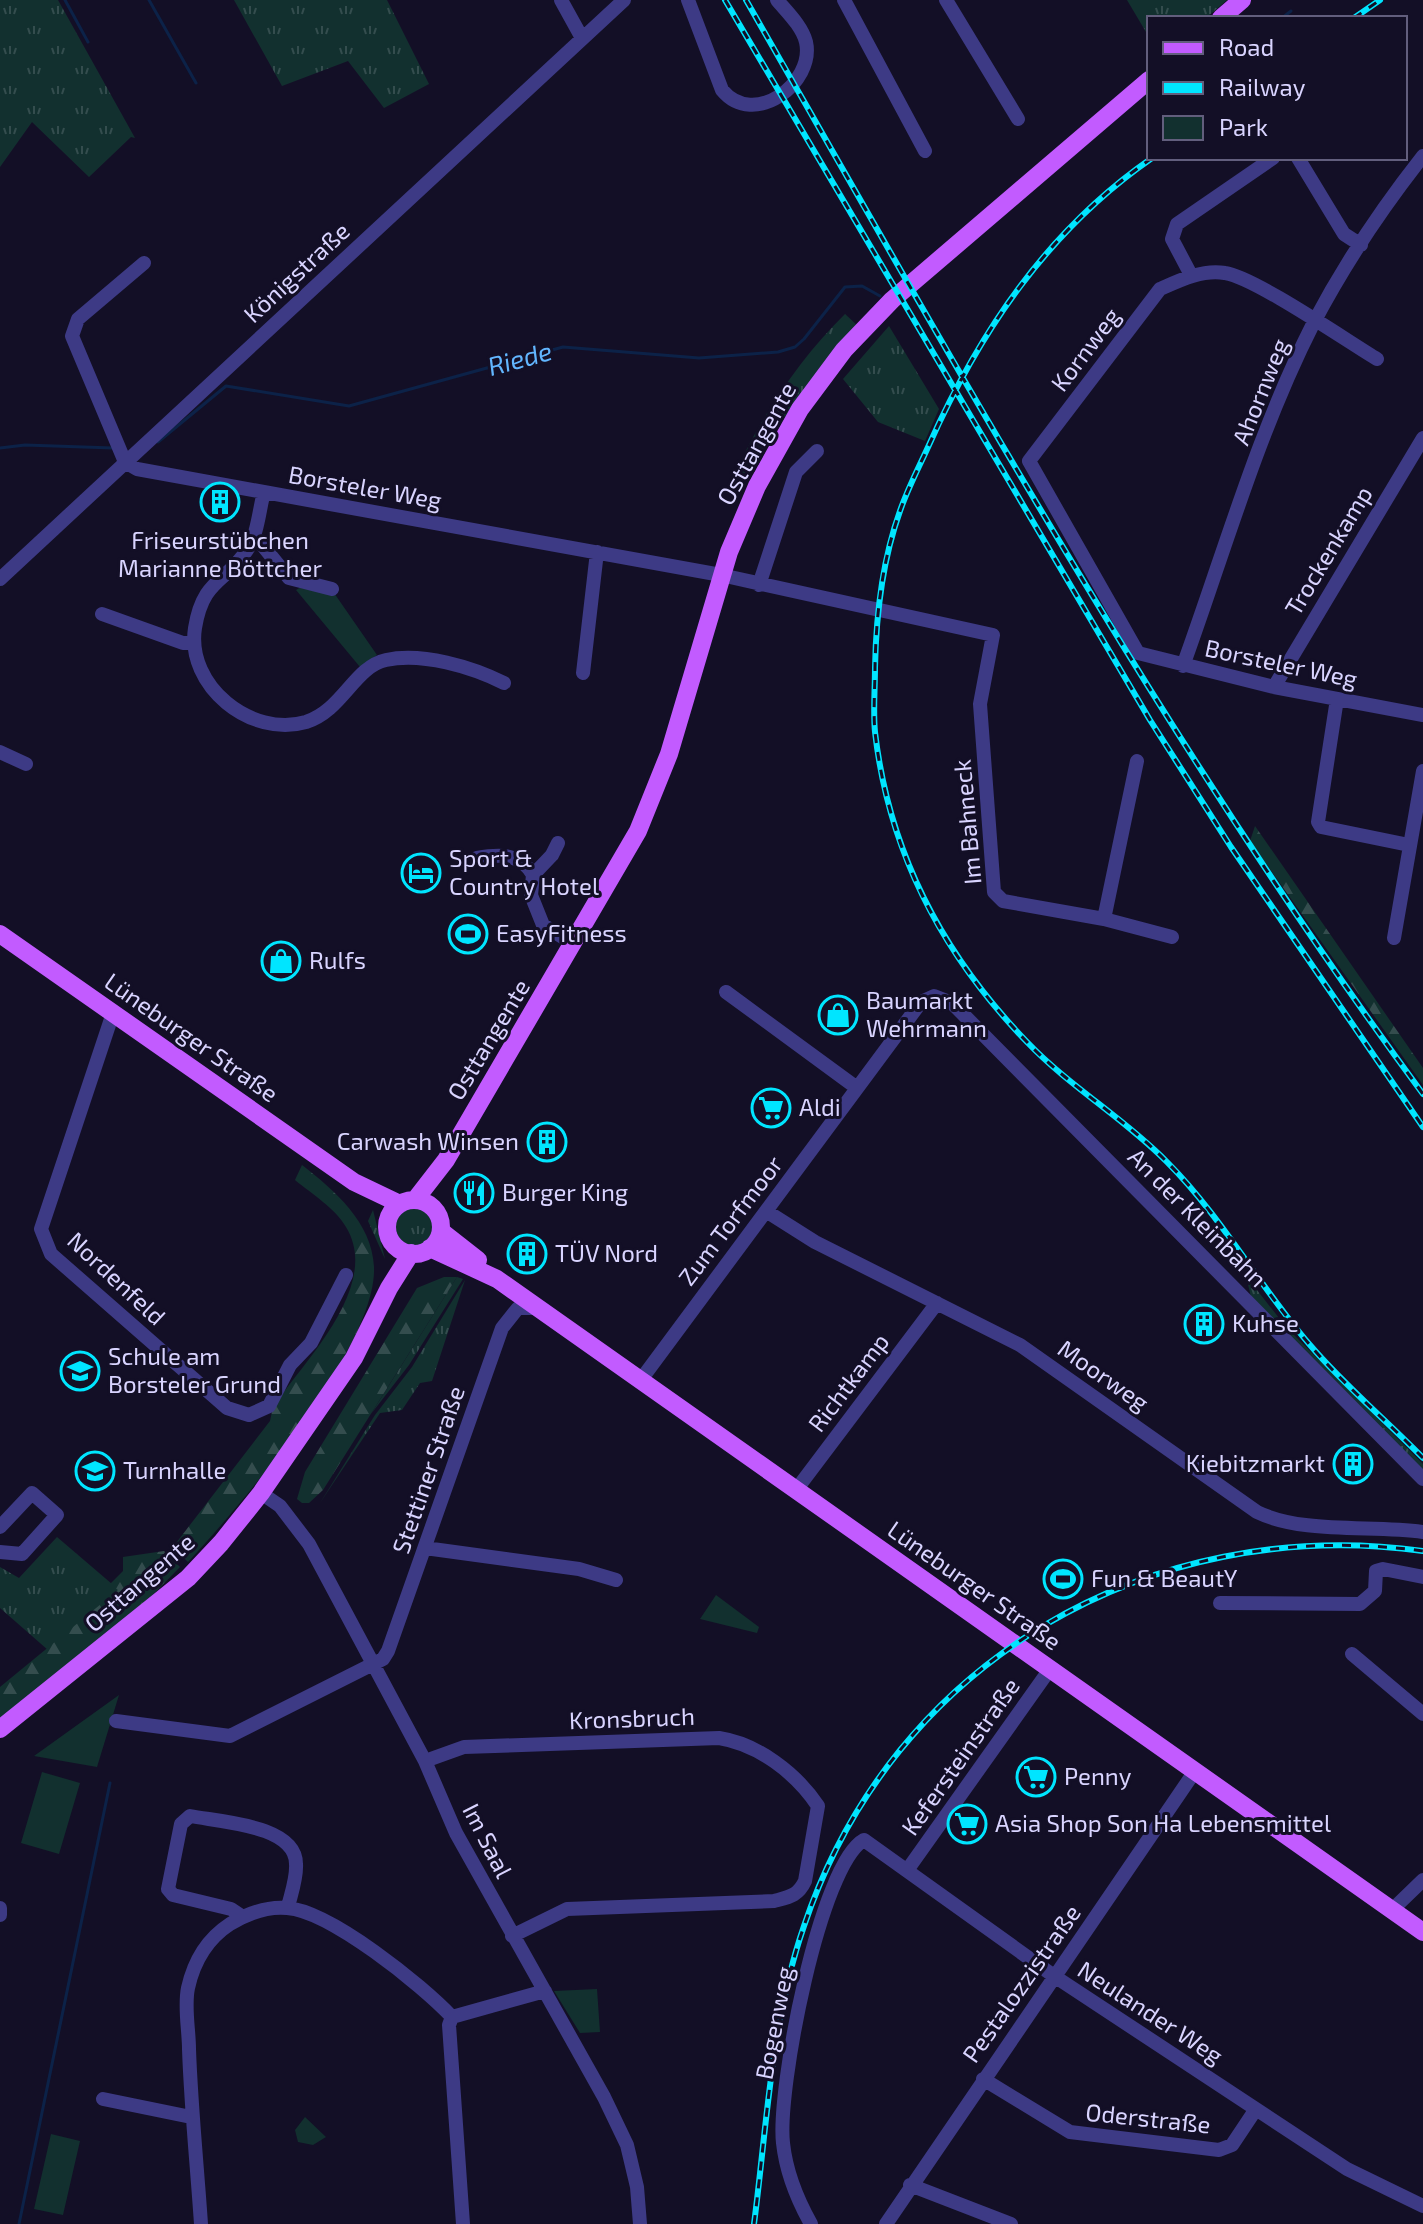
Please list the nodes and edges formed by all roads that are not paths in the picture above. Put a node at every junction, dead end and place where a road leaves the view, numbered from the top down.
1 (561, 0) edge
2 (624, 0) edge
3 (688, 0) edge
4 (777, 0) edge
5 (844, 0) edge
6 (946, 0) edge
7 (1242, 0) edge
8 (1223, 16) edge
9 (582, 38) junction
10 (1147, 82) edge
11 (1018, 119) dead end
12 (925, 151) dead end
13 (1423, 156) edge
14 (1270, 160) edge
15 (1299, 160) edge
16 (1361, 245) junction
17 (144, 263) dead end
18 (1191, 275) junction
19 (1315, 322) junction
20 (1377, 359) dead end
21 (1423, 438) edge
22 (817, 451) dead end
23 (1418, 459) edge
24 (125, 462) junction
25 (264, 492) junction
26 (254, 535) junction
27 (597, 552) junction
28 (721, 575) junction
29 (0, 579) edge
30 (759, 585) junction
31 (332, 589) dead end
32 (102, 614) dead end
33 (993, 635) joint
34 (193, 643) junction
35 (1133, 647) joint
36 (1183, 666) junction
37 (583, 673) dead end
38 (504, 683) dead end
39 (1274, 687) junction
40 (1337, 699) junction
41 (1423, 715) edge
42 (0, 752) edge
43 (1137, 761) dead end
44 (26, 764) dead end
45 (1423, 771) edge
46 (558, 843) dead end
47 (1409, 845) junction
48 (477, 858) dead end
49 (533, 875) junction
50 (1104, 919) junction
51 (0, 934) edge
52 (1172, 937) dead end
53 (1394, 938) dead end
54 (574, 944) junction
55 (726, 992) dead end
56 (934, 996) joint
57 (113, 1013) junction
58 (857, 1088) junction
59 (409, 1207) junction
60 (766, 1211) junction
61 (441, 1231) junction
62 (430, 1248) junction
63 (403, 1249) junction
64 (346, 1275) dead end
65 (497, 1279) junction
66 (937, 1303) junction
67 (538, 1308) junction
68 (640, 1381) junction
69 (1423, 1479) edge
70 (796, 1490) junction
71 (261, 1493) junction
72 (0, 1527) edge
73 (1423, 1532) edge
74 (425, 1548) junction
75 (0, 1552) edge
76 (1423, 1577) edge
77 (616, 1580) dead end
78 (1220, 1603) dead end
79 (1352, 1654) dead end
80 (373, 1665) junction
81 (1050, 1669) junction
82 (1423, 1714) edge
83 (116, 1721) dead end
84 (0, 1729) edge
85 (425, 1761) junction
86 (1195, 1771) junction
87 (864, 1840) joint
88 (908, 1869) junction
89 (1423, 1880) edge
90 (288, 1907) junction
91 (0, 1908) edge
92 (1392, 1910) junction
93 (0, 1915) edge
94 (243, 1917) junction
95 (1423, 1932) edge
96 (512, 1936) junction
97 (1054, 1976) junction
98 (545, 1991) junction
99 (452, 2017) junction
100 (983, 2079) junction
101 (103, 2099) dead end
102 (1256, 2109) junction
103 (191, 2117) junction
104 (910, 2185) junction
105 (1423, 2206) edge
106 (201, 2224) edge
107 (463, 2224) edge
108 (640, 2224) edge
109 (811, 2224) edge
110 (886, 2224) edge
111 (1011, 2224) edge

1 - 9 street
2 - 9 street, Königstraße
3 - 4 street
5 - 12 street
6 - 11 street
7 - 8 main road
9 - 24 street, Königstraße
10 - 28 main road, Osttangente
13 - 16 street, Ahornweg
14 - 18 street
15 - 16 street
16 - 19 street, Ahornweg
17 - 24 street
18 - 19 street, Kornweg
18 - 35 street, Kornweg
19 - 20 street, Kornweg
19 - 36 street, Ahornweg
21 - 23 street, Trockenkamp
22 - 30 street
23 - 39 street, Trockenkamp
24 - 25 street, Borsteler Weg
24 - 29 street, Königstraße
25 - 26 street
25 - 27 street, Borsteler Weg
26 - 31 street
26 - 34 street
27 - 28 street, Borsteler Weg
27 - 37 street
28 - 30 street, Borsteler Weg
28 - 54 main road, Osttangente
30 - 33 street, Borsteler Weg
32 - 34 street
33 - 50 street, Im Bahneck
34 - 38 street
35 - 36 street, Borsteler Weg
36 - 39 street, Borsteler Weg
39 - 40 street, Borsteler Weg
40 - 41 street, Borsteler Weg
40 - 47 street
42 - 44 street
43 - 50 street
45 - 47 street
46 - 49 street
47 - 53 street
48 - 49 street
49 - 54 street
50 - 52 street, Im Bahneck
51 - 57 main road, Lüneburger Straße
54 - 59 main road, Osttangente
55 - 58 street
56 - 58 street, Zum Torfmoor
56 - 69 street, An der Kleinbahn
57 - 59 main road, Lüneburger Straße
57 - 64 street, Nordenfeld
58 - 60 street, Zum Torfmoor
59 - 61 main road
59 - 63 main road
60 - 66 street, Moorweg
60 - 68 street, Zum Torfmoor
61 - 62 main road
61 - 65 main road, Lüneburger Straße
62 - 63 main road
62 - 65 main road, Lüneburger Straße
63 - 71 main road, Osttangente
65 - 67 main road, Lüneburger Straße
66 - 70 street, Richtkamp
66 - 73 street, Moorweg
67 - 68 main road, Lüneburger Straße
67 - 74 street, Stettiner Straße
68 - 70 main road, Lüneburger Straße
70 - 81 main road, Lüneburger Straße
71 - 80 street, Im Saal
71 - 84 main road, Osttangente
72 - 75 street
74 - 77 street
74 - 80 street, Stettiner Straße
76 - 78 street
79 - 82 street
80 - 83 street
80 - 85 street, Im Saal
81 - 86 main road, Lüneburger Straße
81 - 88 street, Kefersteinstraße
85 - 96 street, Im Saal
85 - 96 street, Kronsbruch
86 - 92 main road, Lüneburger Straße
86 - 97 street, Pestalozzistraße
87 - 88 street, Neulander Weg
87 - 109 street, Bogenweg
88 - 97 street, Neulander Weg
89 - 92 street
90 - 94 street
90 - 94 street
90 - 99 street
91 - 93 street
92 - 95 main road, Lüneburger Straße
94 - 103 street
96 - 98 street, Im Saal
97 - 100 street, Pestalozzistraße
97 - 102 street, Neulander Weg
98 - 99 street
98 - 108 street, Im Saal
99 - 107 street
100 - 102 street, Oderstraße
100 - 104 street, Pestalozzistraße
101 - 103 street
102 - 105 street, Neulander Weg
103 - 106 street
104 - 110 street, Pestalozzistraße
104 - 111 street

